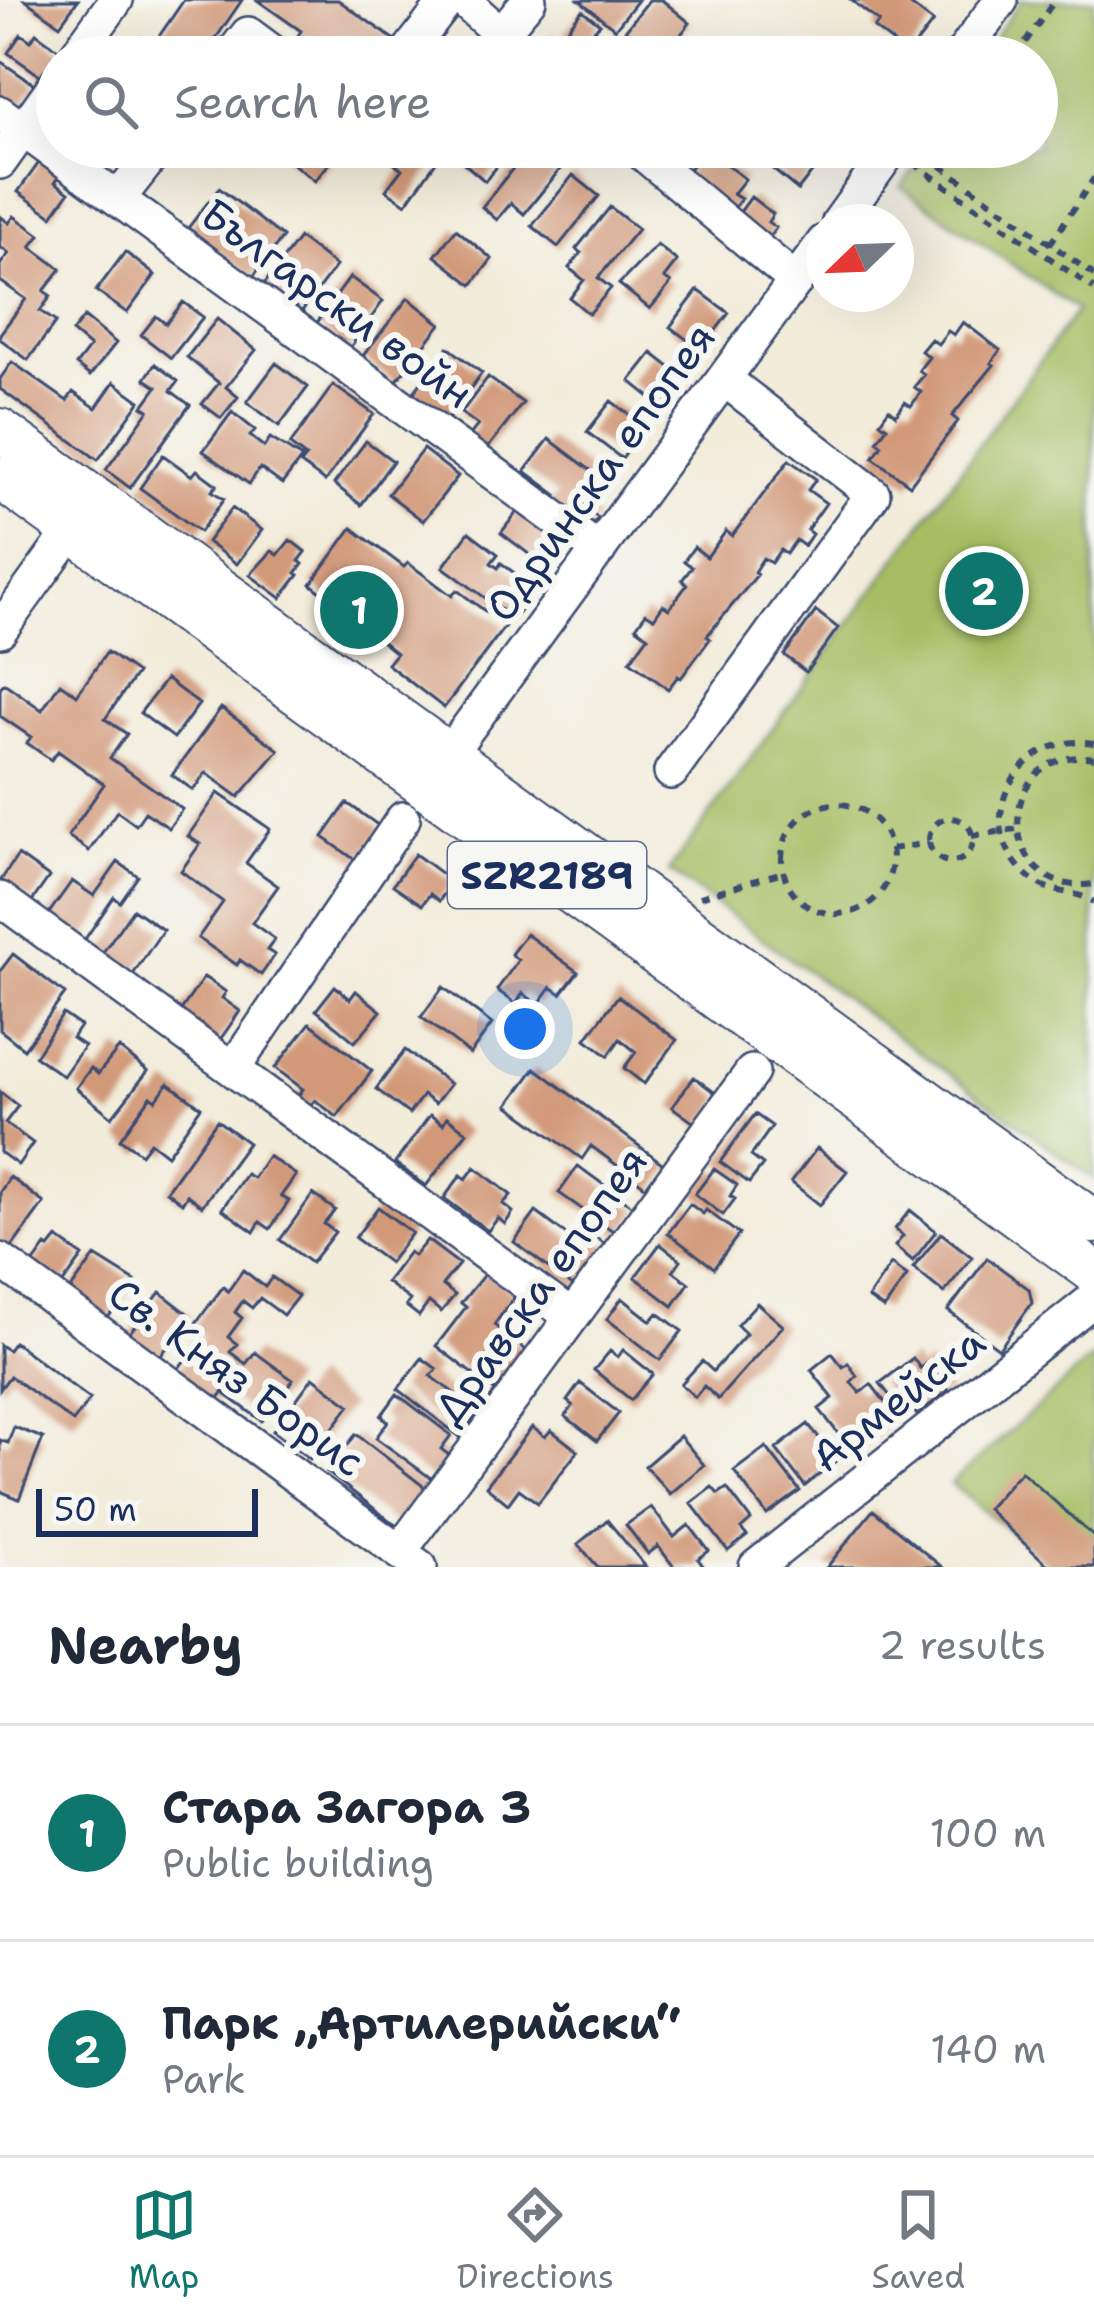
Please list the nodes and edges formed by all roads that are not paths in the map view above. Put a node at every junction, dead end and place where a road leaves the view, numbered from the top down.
1 (116, 0) edge
2 (448, 0) edge
3 (463, 0) edge
4 (529, 0) edge
5 (1001, 0) edge
6 (90, 36) edge
7 (420, 36) edge
8 (502, 36) edge
9 (516, 36) edge
10 (975, 36) edge
11 (36, 100) edge
12 (11, 122) edge
13 (36, 140) edge
14 (0, 162) edge
15 (75, 168) edge
16 (142, 168) edge
17 (660, 168) edge
18 (878, 168) edge
19 (118, 199) junction
20 (852, 204) edge
21 (806, 267) edge
22 (796, 281) junction
23 (724, 379) junction
24 (0, 430) edge
25 (0, 478) edge
26 (72, 530) junction
27 (598, 550) junction
28 (0, 630) edge
29 (448, 755) junction
30 (671, 772) dead end
31 (403, 819) dead end
32 (0, 899) edge
33 (233, 1069) junction
34 (752, 1072) dead end
35 (1094, 1222) edge
36 (0, 1260) edge
37 (1094, 1272) edge
38 (1094, 1299) edge
39 (572, 1317) junction
40 (410, 1559) edge
41 (756, 1567) edge

1 - 6 street
2 - 7 street
3 - 8 street
4 - 9 street
5 - 10 street
11 - 12 street
12 - 13 street, Български войн
12 - 14 street
15 - 19 street, Български войн
16 - 19 street
17 - 22 street
18 - 20 street
19 - 27 street, Български войн
21 - 22 street, Одринска епопея
22 - 23 street, Одринска епопея
23 - 27 street, Одринска епопея
23 - 30 street
24 - 29 main road, SZR2189
25 - 26 main road, SZR2189
26 - 28 street
26 - 37 main road, SZR2189
27 - 29 street, Одринска епопея
29 - 35 main road, SZR2189
31 - 33 street
32 - 33 street
33 - 39 street
34 - 39 street, Дравска епопея
36 - 40 street, Св. Княз Борис
38 - 41 street, Армейска
39 - 40 street, Дравска епопея

